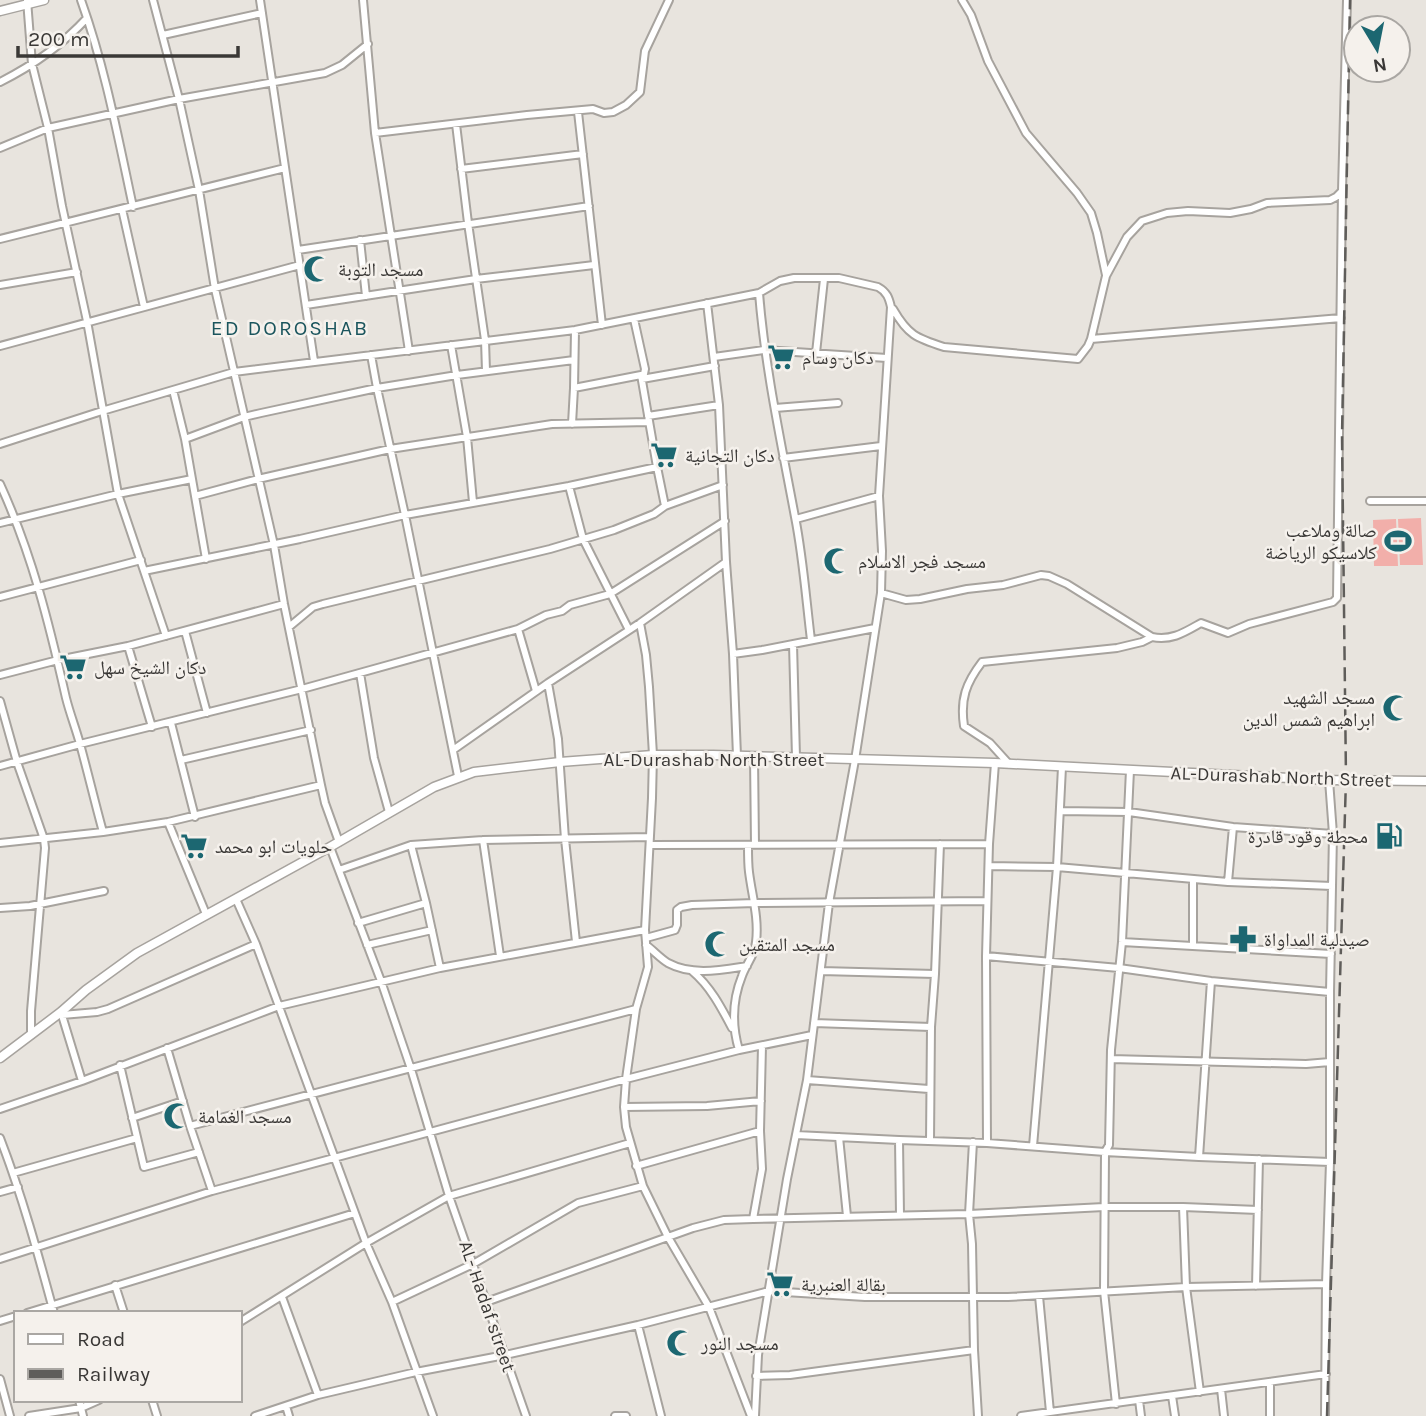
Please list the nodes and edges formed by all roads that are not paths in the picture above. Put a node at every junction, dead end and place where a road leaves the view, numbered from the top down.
1 (44, 0) edge
2 (81, 0) edge
3 (153, 0) edge
4 (260, 0) edge
5 (363, 0) edge
6 (668, 0) edge
7 (962, 0) edge
8 (1347, 0) edge
9 (27, 2) edge
10 (0, 11) edge
11 (262, 13) junction
12 (87, 18) junction
13 (163, 34) junction
14 (368, 44) junction
15 (32, 64) junction
16 (0, 82) edge
17 (273, 82) junction
18 (179, 99) junction
19 (578, 111) junction
20 (113, 115) junction
21 (456, 124) junction
22 (48, 128) junction
23 (375, 133) junction
24 (0, 148) edge
25 (583, 153) junction
26 (285, 168) junction
27 (461, 169) junction
28 (199, 190) junction
29 (1342, 191) junction
30 (133, 206) junction
31 (589, 206) junction
32 (122, 209) junction
33 (66, 223) junction
34 (468, 223) junction
35 (391, 236) junction
36 (0, 239) edge
37 (360, 240) junction
38 (298, 250) junction
39 (300, 265) junction
40 (594, 265) junction
41 (77, 271) junction
42 (1106, 276) junction
43 (476, 279) junction
44 (824, 279) junction
45 (0, 285) edge
46 (215, 289) junction
47 (399, 291) junction
48 (759, 293) junction
49 (366, 296) junction
50 (707, 303) junction
51 (306, 305) junction
52 (144, 307) junction
53 (891, 307) junction
54 (1341, 317) junction
55 (634, 319) junction
56 (87, 321) junction
57 (602, 325) junction
58 (575, 330) junction
59 (1091, 339) junction
60 (485, 340) junction
61 (451, 345) junction
62 (0, 346) edge
63 (764, 350) junction
64 (409, 351) junction
65 (816, 353) junction
66 (371, 355) junction
67 (714, 357) junction
68 (887, 358) junction
69 (574, 360) junction
70 (314, 361) junction
71 (715, 366) junction
72 (486, 371) junction
73 (234, 372) junction
74 (457, 375) junction
75 (641, 377) junction
76 (377, 388) junction
77 (574, 388) junction
78 (173, 390) junction
79 (838, 403) dead end
80 (719, 405) junction
81 (775, 408) junction
82 (102, 411) junction
83 (244, 417) junction
84 (648, 419) junction
85 (572, 424) junction
86 (467, 437) junction
87 (185, 439) junction
88 (0, 444) edge
89 (881, 446) junction
90 (390, 449) junction
91 (783, 458) junction
92 (657, 467) junction
93 (192, 479) junction
94 (258, 479) junction
95 (0, 484) edge
96 (723, 485) junction
97 (569, 486) junction
98 (118, 494) junction
99 (195, 496) junction
100 (879, 496) junction
101 (1370, 501) dead end
102 (1426, 501) edge
103 (473, 502) junction
104 (665, 506) junction
105 (405, 514) junction
106 (16, 519) junction
107 (796, 519) junction
108 (725, 521) junction
109 (0, 523) edge
110 (583, 540) junction
111 (274, 545) junction
112 (206, 559) junction
113 (141, 560) junction
114 (726, 562) junction
115 (144, 571) junction
116 (418, 581) junction
117 (40, 587) junction
118 (881, 593) junction
119 (610, 594) junction
120 (0, 597) edge
121 (284, 604) junction
122 (640, 623) junction
123 (289, 627) junction
124 (875, 628) junction
125 (518, 629) junction
126 (629, 630) junction
127 (185, 631) junction
128 (166, 636) junction
129 (1152, 637) junction
130 (811, 640) junction
131 (793, 644) junction
132 (128, 646) junction
133 (433, 653) junction
134 (733, 654) junction
135 (58, 660) junction
136 (360, 673) junction
137 (0, 675) edge
138 (548, 683) junction
139 (302, 690) junction
140 (536, 691) junction
141 (0, 701) edge
142 (207, 713) junction
143 (171, 723) junction
144 (152, 727) junction
145 (311, 730) junction
146 (80, 744) junction
147 (453, 750) junction
148 (653, 755) junction
149 (737, 756) junction
150 (754, 756) junction
151 (796, 757) junction
152 (181, 760) junction
153 (855, 760) junction
154 (18, 762) junction
155 (560, 762) junction
156 (995, 763) junction
157 (1009, 764) junction
158 (0, 766) edge
159 (1062, 767) junction
160 (1130, 770) junction
161 (458, 776) junction
162 (1329, 780) junction
163 (1426, 781) edge
164 (321, 785) junction
165 (1061, 811) junction
166 (389, 812) junction
167 (1129, 812) junction
168 (195, 817) junction
169 (168, 822) junction
170 (1233, 827) junction
171 (103, 832) junction
172 (1333, 834) junction
173 (650, 837) junction
174 (44, 839) junction
175 (565, 839) junction
176 (483, 840) junction
177 (339, 842) junction
178 (0, 843) edge
179 (940, 844) junction
180 (989, 844) junction
181 (411, 845) junction
182 (650, 845) junction
183 (751, 845) junction
184 (839, 845) junction
185 (330, 847) junction
186 (989, 866) junction
187 (1057, 867) junction
188 (339, 870) junction
189 (1124, 872) junction
190 (1193, 879) junction
191 (1228, 882) junction
192 (1332, 886) junction
193 (104, 891) dead end
194 (236, 899) junction
195 (987, 901) junction
196 (755, 902) junction
197 (937, 902) junction
198 (426, 903) junction
199 (829, 903) junction
200 (40, 904) junction
201 (0, 908) edge
202 (206, 914) junction
203 (358, 923) junction
204 (432, 930) junction
205 (645, 930) junction
206 (576, 942) junction
207 (646, 942) junction
208 (1122, 942) junction
209 (256, 944) junction
210 (367, 945) junction
211 (1193, 946) junction
212 (1331, 954) junction
213 (500, 956) junction
214 (986, 956) junction
215 (1048, 961) junction
216 (747, 967) junction
217 (440, 968) junction
218 (1119, 968) junction
219 (690, 970) junction
220 (821, 971) junction
221 (935, 974) junction
222 (380, 981) junction
223 (1211, 981) junction
224 (1330, 992) junction
225 (279, 1006) junction
226 (636, 1009) junction
227 (61, 1013) junction
228 (814, 1023) junction
229 (931, 1027) junction
230 (734, 1033) junction
231 (31, 1035) junction
232 (812, 1035) junction
233 (762, 1046) junction
234 (167, 1048) junction
235 (739, 1051) junction
236 (0, 1058) edge
237 (1111, 1059) junction
238 (1206, 1062) junction
239 (1330, 1062) junction
240 (120, 1065) junction
241 (411, 1069) junction
242 (626, 1079) junction
243 (807, 1080) junction
244 (82, 1081) junction
245 (929, 1089) junction
246 (312, 1094) junction
247 (183, 1101) junction
248 (761, 1101) junction
249 (624, 1107) junction
250 (0, 1109) edge
251 (132, 1118) junction
252 (190, 1126) junction
253 (760, 1131) junction
254 (431, 1133) junction
255 (796, 1135) junction
256 (839, 1137) junction
257 (0, 1138) edge
258 (137, 1138) junction
259 (899, 1140) junction
260 (930, 1141) junction
261 (973, 1142) junction
262 (630, 1143) junction
263 (987, 1143) junction
264 (1033, 1146) junction
265 (199, 1152) junction
266 (1105, 1152) junction
267 (335, 1157) junction
268 (1199, 1157) junction
269 (1259, 1159) junction
270 (1330, 1162) junction
271 (636, 1166) junction
272 (13, 1173) junction
273 (643, 1186) junction
274 (18, 1187) junction
275 (212, 1191) junction
276 (0, 1192) edge
277 (449, 1196) junction
278 (1104, 1207) junction
279 (1183, 1207) junction
280 (1258, 1210) junction
281 (355, 1213) junction
282 (969, 1214) junction
283 (900, 1215) junction
284 (847, 1216) junction
285 (781, 1217) junction
286 (753, 1219) junction
287 (667, 1237) junction
288 (366, 1243) junction
289 (36, 1246) junction
290 (0, 1259) edge
291 (473, 1264) junction
292 (1326, 1284) junction
293 (116, 1285) junction
294 (1256, 1286) junction
295 (1186, 1287) junction
296 (769, 1291) junction
297 (1104, 1292) junction
298 (973, 1296) junction
299 (1039, 1296) junction
300 (282, 1297) junction
301 (392, 1302) junction
302 (486, 1302) junction
303 (709, 1307) junction
304 (53, 1309) edge
305 (123, 1311) edge
306 (242, 1321) edge
307 (638, 1325) junction
308 (974, 1350) junction
309 (505, 1355) junction
310 (416, 1372) junction
311 (1326, 1374) junction
312 (756, 1376) junction
313 (0, 1379) edge
314 (1270, 1383) junction
315 (1221, 1389) junction
316 (1200, 1392) junction
317 (318, 1395) junction
318 (1172, 1396) junction
319 (1139, 1400) junction
320 (1116, 1404) junction
321 (285, 1406) junction
322 (1085, 1407) junction
323 (82, 1412) edge
324 (1050, 1412) junction
325 (10, 1416) edge
326 (29, 1416) edge
327 (255, 1416) edge
328 (289, 1416) edge
329 (433, 1416) edge
330 (526, 1416) edge
331 (615, 1416) edge
332 (626, 1416) edge
333 (661, 1416) edge
334 (753, 1416) edge
335 (978, 1416) edge
336 (1021, 1416) edge
337 (1086, 1416) edge
338 (1141, 1416) edge
339 (1175, 1416) edge
340 (1224, 1416) edge
341 (1270, 1416) edge
342 (1325, 1416) edge

1 - 9 street
2 - 12 street
3 - 13 street
4 - 11 street
5 - 14 street
6 - 19 street
7 - 42 street
8 - 29 street
9 - 10 street
9 - 15 street
11 - 13 street
11 - 17 street
12 - 15 street
12 - 20 street
13 - 18 street
14 - 17 street
14 - 23 street
15 - 16 street
15 - 22 street
17 - 18 street
17 - 26 street
18 - 20 street
18 - 28 street
19 - 21 street
19 - 25 street
20 - 22 street
20 - 30 street
21 - 23 street
21 - 27 street
22 - 24 street
22 - 33 street
23 - 35 street
25 - 27 street
25 - 31 street
26 - 28 street
26 - 38 street
27 - 34 street
28 - 30 street
28 - 46 street
29 - 42 street
29 - 54 street
30 - 32 street
31 - 34 street
31 - 40 street
32 - 33 street
32 - 52 street
33 - 36 street
33 - 41 street
34 - 35 street
34 - 43 street
35 - 37 street
35 - 47 street
37 - 38 street
37 - 49 street
38 - 39 street
39 - 46 street
39 - 51 street
40 - 43 street
40 - 57 street
41 - 45 street
41 - 56 street
42 - 59 street
43 - 47 street
43 - 60 street
44 - 48 street
44 - 53 street
44 - 65 street
46 - 52 street
46 - 73 street
47 - 49 street
47 - 64 street
48 - 50 street
48 - 63 street
49 - 51 street
50 - 55 street
50 - 67 street
51 - 70 street
52 - 56 street
53 - 59 street
53 - 68 street
54 - 59 street
54 - 129 street
55 - 57 street
55 - 75 street
56 - 62 street
56 - 82 street
57 - 58 street
58 - 60 street
58 - 69 street
60 - 61 street
60 - 72 street
61 - 64 street
61 - 74 street
63 - 65 street
63 - 67 street
63 - 81 street
64 - 66 street
65 - 68 street
66 - 70 street
66 - 76 street
67 - 71 street
68 - 89 street
69 - 72 street
69 - 77 street
70 - 73 street
71 - 75 street
71 - 80 street
72 - 74 street
73 - 78 street
73 - 83 street
74 - 76 street
74 - 86 street
75 - 77 street
75 - 84 street
76 - 83 street
76 - 90 street
77 - 85 street
78 - 82 street
78 - 87 street
79 - 81 street
80 - 84 street
80 - 96 street
81 - 91 street
82 - 88 street
82 - 98 street
83 - 87 street
83 - 94 street
84 - 85 street
84 - 92 street
85 - 86 street
86 - 90 street
86 - 103 street
87 - 93 street
89 - 91 street
89 - 100 street
90 - 94 street
90 - 105 street
91 - 107 street
92 - 97 street
92 - 104 street
93 - 98 street
93 - 99 street
94 - 99 street
94 - 111 street
95 - 106 street
96 - 104 street
96 - 108 street
97 - 103 street
97 - 110 street
98 - 106 street
98 - 113 street
99 - 112 street
100 - 107 street
100 - 118 street
101 - 102 street
103 - 105 street
104 - 110 street
105 - 111 street
105 - 116 street
106 - 109 street
106 - 117 street
107 - 130 street
108 - 114 street
108 - 119 street
110 - 116 street
110 - 119 street
111 - 112 street
111 - 121 street
112 - 115 street
113 - 115 street
113 - 117 street
114 - 122 street
114 - 134 street
115 - 128 street
116 - 123 street
116 - 133 street
117 - 120 street
117 - 135 street
118 - 124 street
118 - 129 street
119 - 125 street
119 - 126 street
121 - 123 street
121 - 127 street
122 - 126 street
122 - 148 street
123 - 139 street
124 - 130 street
124 - 153 street
125 - 133 street
125 - 140 street
126 - 138 street
127 - 128 street
127 - 142 street
128 - 132 street
129 - 157 street
130 - 131 street
131 - 134 street
131 - 151 street
132 - 135 street
132 - 144 street
133 - 136 street
133 - 147 street
134 - 149 street
135 - 137 street
135 - 146 street
136 - 139 street
136 - 166 street
138 - 140 street
138 - 155 street
139 - 142 street
139 - 145 street
140 - 147 street
141 - 154 street
142 - 143 street
143 - 144 street
143 - 152 street
144 - 146 street
145 - 152 street
145 - 164 street
146 - 154 street
146 - 171 street
147 - 161 street
148 - 149 street, AL-Durashab North Street
148 - 155 street, AL-Durashab North Street
148 - 173 street
149 - 150 street, AL-Durashab North Street
150 - 151 street, AL-Durashab North Street
150 - 183 street
151 - 153 street, AL-Durashab North Street
152 - 168 street
153 - 156 street, AL-Durashab North Street
153 - 184 street
154 - 158 street
154 - 174 street
155 - 161 street, AL-Durashab North Street
155 - 175 street
156 - 157 street, AL-Durashab North Street
156 - 180 street
157 - 159 street, AL-Durashab North Street
159 - 160 street, AL-Durashab North Street
159 - 165 street
160 - 162 street, AL-Durashab North Street
160 - 167 street
161 - 166 street, AL-Durashab North Street
162 - 163 street, AL-Durashab North Street
162 - 172 street
164 - 168 street
164 - 177 street
165 - 167 street
165 - 187 street
166 - 177 street, AL-Durashab North Street
167 - 170 street
167 - 189 street
168 - 169 street
169 - 171 street
169 - 202 street
170 - 172 street
170 - 191 street
171 - 174 street
172 - 192 street
173 - 175 street
173 - 182 street
174 - 178 street
174 - 200 street
175 - 176 street
175 - 206 street
176 - 181 street
176 - 213 street
177 - 185 street, AL-Durashab North Street
179 - 180 street
179 - 184 street
179 - 197 street
180 - 186 street
181 - 188 street
181 - 198 street
182 - 183 street
182 - 205 street
183 - 184 street
183 - 196 street
184 - 199 street
185 - 188 street, AL- Hadaf street
185 - 194 street, AL-Durashab North Street
186 - 187 street
186 - 195 street
187 - 189 street
187 - 215 street
188 - 203 street, AL- Hadaf street
189 - 190 street
189 - 208 street
190 - 191 street
190 - 211 street
191 - 192 street
192 - 212 street
193 - 200 street
194 - 202 street, AL-Durashab North Street
194 - 209 street
195 - 197 street
195 - 214 street
196 - 199 street
196 - 207 street
196 - 216 street
197 - 199 street
197 - 221 street
198 - 203 street
198 - 204 street
199 - 220 street
200 - 201 street
200 - 231 street
202 - 227 street, AL-Durashab North Street
203 - 210 street, AL- Hadaf street
204 - 210 street
204 - 217 street
205 - 206 street
205 - 207 street
206 - 213 street
207 - 219 street
207 - 226 street
208 - 211 street
208 - 218 street
209 - 225 street
209 - 227 street
210 - 222 street, AL- Hadaf street
211 - 212 street
212 - 224 street
213 - 217 street
214 - 215 street
214 - 263 street
215 - 218 street
215 - 264 street
216 - 219 street
216 - 230 street
217 - 222 street
218 - 223 street
218 - 237 street
219 - 230 street
220 - 221 street
220 - 228 street
221 - 229 street
222 - 225 street
222 - 241 street, AL- Hadaf street
223 - 224 street
223 - 238 street
224 - 239 street
225 - 234 street
225 - 246 street
226 - 241 street
226 - 242 street
227 - 231 street, AL-Durashab North Street
227 - 244 street
228 - 229 street
228 - 232 street
229 - 245 street
230 - 235 street
231 - 236 street, AL-Durashab North Street
232 - 233 street
232 - 243 street
233 - 235 street
233 - 248 street
234 - 240 street
234 - 247 street
235 - 242 street
237 - 238 street
237 - 266 street
238 - 239 street
238 - 268 street
239 - 270 street
240 - 244 street
240 - 251 street
241 - 246 street
241 - 254 street, AL- Hadaf street
242 - 249 street
242 - 254 street
243 - 245 street
243 - 255 street
244 - 250 street
245 - 260 street
246 - 252 street
246 - 267 street
247 - 251 street
247 - 252 street
248 - 249 street
248 - 253 street
249 - 262 street
251 - 258 street
252 - 265 street
253 - 271 street
253 - 286 street
254 - 267 street
254 - 277 street, AL- Hadaf street
255 - 256 street
255 - 285 street
256 - 259 street
256 - 284 street
257 - 272 street
258 - 265 street
258 - 272 street
259 - 260 street
259 - 283 street
260 - 261 street
261 - 263 street
261 - 282 street
262 - 271 street
262 - 277 street
263 - 264 street
264 - 266 street
265 - 275 street
266 - 268 street
266 - 278 street
267 - 275 street
267 - 281 street
268 - 269 street
269 - 270 street
269 - 280 street
270 - 292 street
271 - 273 street
272 - 274 street
273 - 287 street
273 - 291 street
274 - 276 street
274 - 289 street
275 - 289 street
277 - 288 street
277 - 291 street, AL- Hadaf street
278 - 279 street
278 - 282 street
278 - 297 street
279 - 280 street
279 - 295 street
280 - 294 street
281 - 288 street
281 - 293 street
282 - 283 street
282 - 298 street
283 - 284 street
284 - 285 street
285 - 286 street
285 - 296 street
286 - 287 street
287 - 302 street
287 - 303 street
288 - 300 street
288 - 301 street
289 - 290 street
289 - 304 street
291 - 301 street
291 - 302 street, AL- Hadaf street
292 - 294 street
292 - 311 street
293 - 304 street
293 - 305 street
294 - 295 street
295 - 297 street
295 - 316 street
296 - 298 street
296 - 303 street
296 - 312 street
297 - 299 street
297 - 320 street
298 - 299 street
298 - 308 street
299 - 324 street
300 - 306 street
300 - 317 street
301 - 310 street
302 - 309 street, AL- Hadaf street
303 - 307 street
303 - 334 street
307 - 309 street
307 - 333 street
308 - 312 street
308 - 335 street
309 - 310 street
309 - 330 street, AL- Hadaf street
310 - 317 street
310 - 329 street
311 - 314 street
311 - 342 street
312 - 334 street
313 - 325 street
314 - 315 street
314 - 341 street
315 - 316 street
315 - 340 street
316 - 318 street
317 - 321 street
318 - 319 street
318 - 339 street
319 - 320 street
319 - 338 street
320 - 322 street
321 - 327 street
321 - 328 street
322 - 324 street
322 - 337 street
323 - 326 street
324 - 336 street
331 - 332 street

